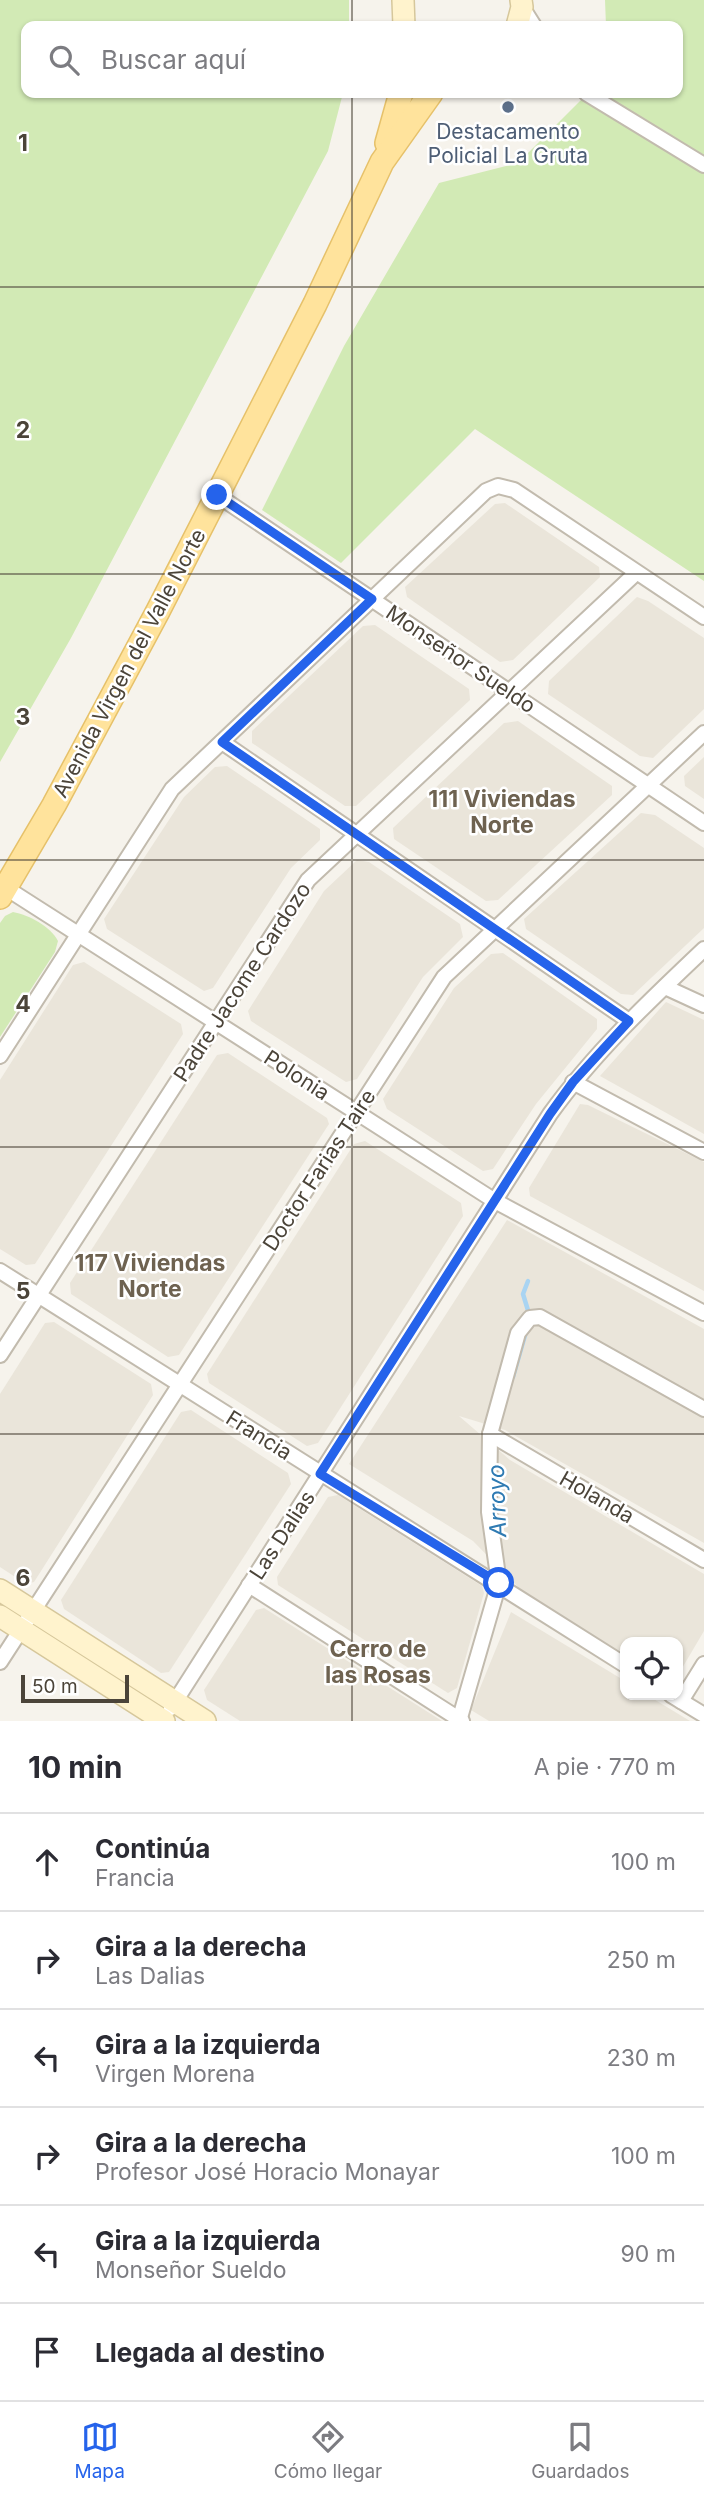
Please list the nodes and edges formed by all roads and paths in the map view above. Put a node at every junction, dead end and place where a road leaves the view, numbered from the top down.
1 (403, 0) edge
2 (404, 21) edge
3 (400, 98) edge
4 (427, 98) edge
5 (601, 98) edge
6 (382, 162) junction
7 (704, 166) edge
8 (217, 495) junction
9 (636, 573) junction
10 (372, 599) junction
11 (704, 617) edge
12 (509, 691) junction
13 (704, 733) edge
14 (222, 742) junction
15 (648, 785) junction
16 (704, 823) edge
17 (356, 834) junction
18 (3, 893) edge
19 (495, 929) junction
20 (78, 934) junction
21 (704, 950) edge
22 (664, 987) junction
23 (704, 1005) edge
24 (629, 1021) junction
25 (215, 1022) junction
26 (0, 1056) edge
27 (573, 1082) junction
28 (356, 1112) junction
29 (704, 1152) edge
30 (495, 1201) junction
31 (0, 1271) edge
32 (39, 1296) junction
33 (704, 1314) edge
34 (0, 1355) edge
35 (179, 1385) junction
36 (704, 1409) edge
37 (489, 1434) junction
38 (320, 1474) junction
39 (704, 1560) edge
40 (499, 1583) junction
41 (249, 1585) junction
42 (0, 1590) edge
43 (32, 1610) junction
44 (0, 1616) edge
45 (21, 1629) junction
46 (0, 1662) edge
47 (620, 1662) edge
48 (704, 1664) edge
49 (683, 1690) edge
50 (679, 1700) edge
51 (175, 1702) junction
52 (704, 1715) edge
53 (461, 1720) edge
54 (163, 1721) edge
55 (205, 1721) edge

1 - 2 main road
3 - 6 main road, Avenida Virgen del Valle Norte
4 - 6 main road, Avenida Virgen del Valle Norte
5 - 7 street
6 - 8 main road, Avenida Virgen del Valle Norte
8 - 10 street, Monseñor Sueldo
8 - 18 main road, Avenida Virgen del Valle Norte
9 - 10 street
9 - 11 street
9 - 12 street, Padre Jacome Cardozo
10 - 12 street, Monseñor Sueldo
10 - 14 street
12 - 15 street, Monseñor Sueldo
12 - 17 street, Padre Jacome Cardozo
13 - 15 street, Doctor Farias Taire
14 - 17 street
14 - 20 street
15 - 16 street, Monseñor Sueldo
15 - 19 street, Doctor Farias Taire
17 - 19 street
17 - 25 street, Padre Jacome Cardozo
18 - 20 street, Polonia
19 - 24 street
19 - 28 street, Doctor Farias Taire
20 - 25 street, Polonia
20 - 26 street
21 - 22 street, Las Dalias
22 - 23 street
22 - 24 street, Las Dalias
24 - 27 street, Las Dalias
25 - 28 street, Polonia
25 - 32 street, Padre Jacome Cardozo
27 - 29 street
27 - 30 street, Las Dalias
28 - 30 street, Polonia
28 - 35 street, Doctor Farias Taire
30 - 33 street, Polonia
30 - 38 street, Las Dalias
31 - 32 street, Francia
32 - 34 street, Padre Jacome Cardozo
32 - 35 street, Francia
35 - 38 street, Francia
35 - 43 street, Doctor Farias Taire
36 - 37 street
37 - 39 street, Holanda
37 - 40 street
38 - 40 street, Francia
38 - 41 street, Las Dalias
40 - 47 street, Francia
40 - 53 street
41 - 51 street, Las Dalias
41 - 53 street
42 - 43 main road
43 - 45 street, Doctor Farias Taire
43 - 51 main road
44 - 45 main road
45 - 46 street, Doctor Farias Taire
45 - 54 main road
48 - 49 street
50 - 52 street
51 - 54 street, Las Dalias
51 - 55 main road

